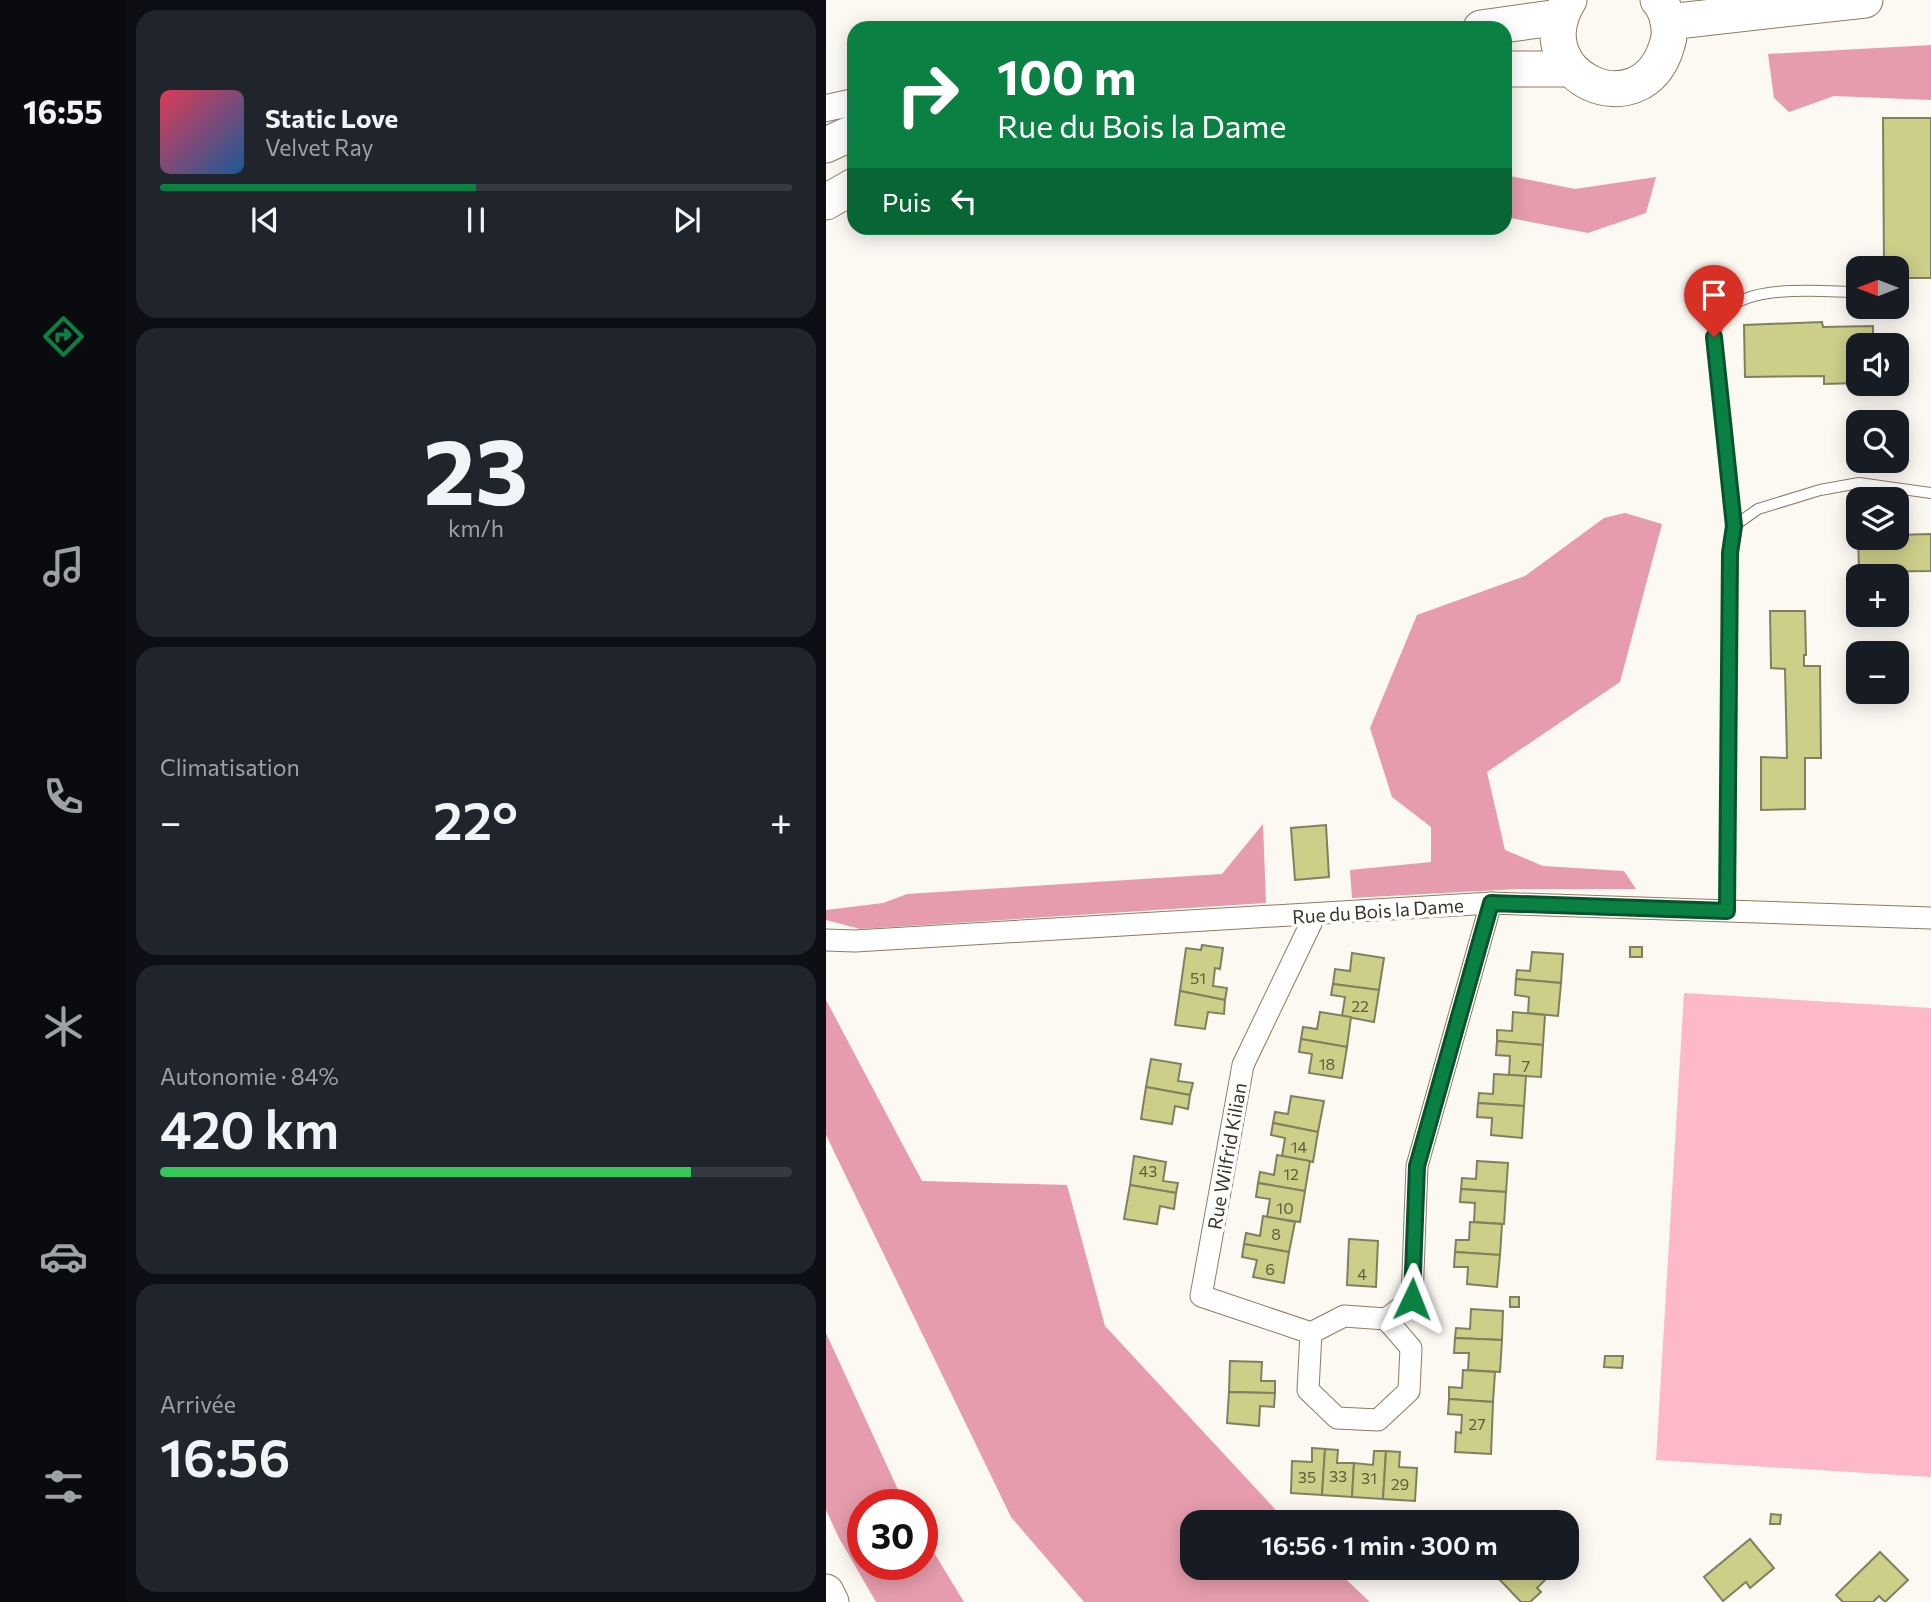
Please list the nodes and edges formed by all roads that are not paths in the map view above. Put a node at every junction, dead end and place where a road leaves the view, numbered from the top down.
1 (1865, 0) edge
2 (1564, 9) edge
3 (1663, 11) edge
4 (1512, 21) edge
5 (1512, 69) edge
6 (1570, 69) junction
7 (847, 104) edge
8 (826, 108) edge
9 (847, 135) edge
10 (826, 145) edge
11 (847, 190) edge
12 (826, 202) edge
13 (1846, 292) edge
14 (1931, 493) edge
15 (1734, 526) junction
16 (1491, 903) junction
17 (1727, 911) junction
18 (1315, 915) junction
19 (1931, 918) edge
20 (826, 940) edge
21 (1386, 1319) junction
22 (1311, 1333) junction

1 - 3 main road
2 - 4 main road
2 - 6 main road
3 - 6 main road
5 - 6 main road
7 - 8 street
9 - 10 main road
11 - 12 main road
13 - 15 lane
14 - 15 lane
15 - 17 lane
16 - 17 street, Rue du Bois la Dame
16 - 18 street, Rue du Bois la Dame
16 - 21 street
17 - 19 street, Rue du Bois la Dame
18 - 20 street, Rue du Bois la Dame
18 - 22 street, Rue Wilfrid Kilian
21 - 22 street
21 - 22 street

